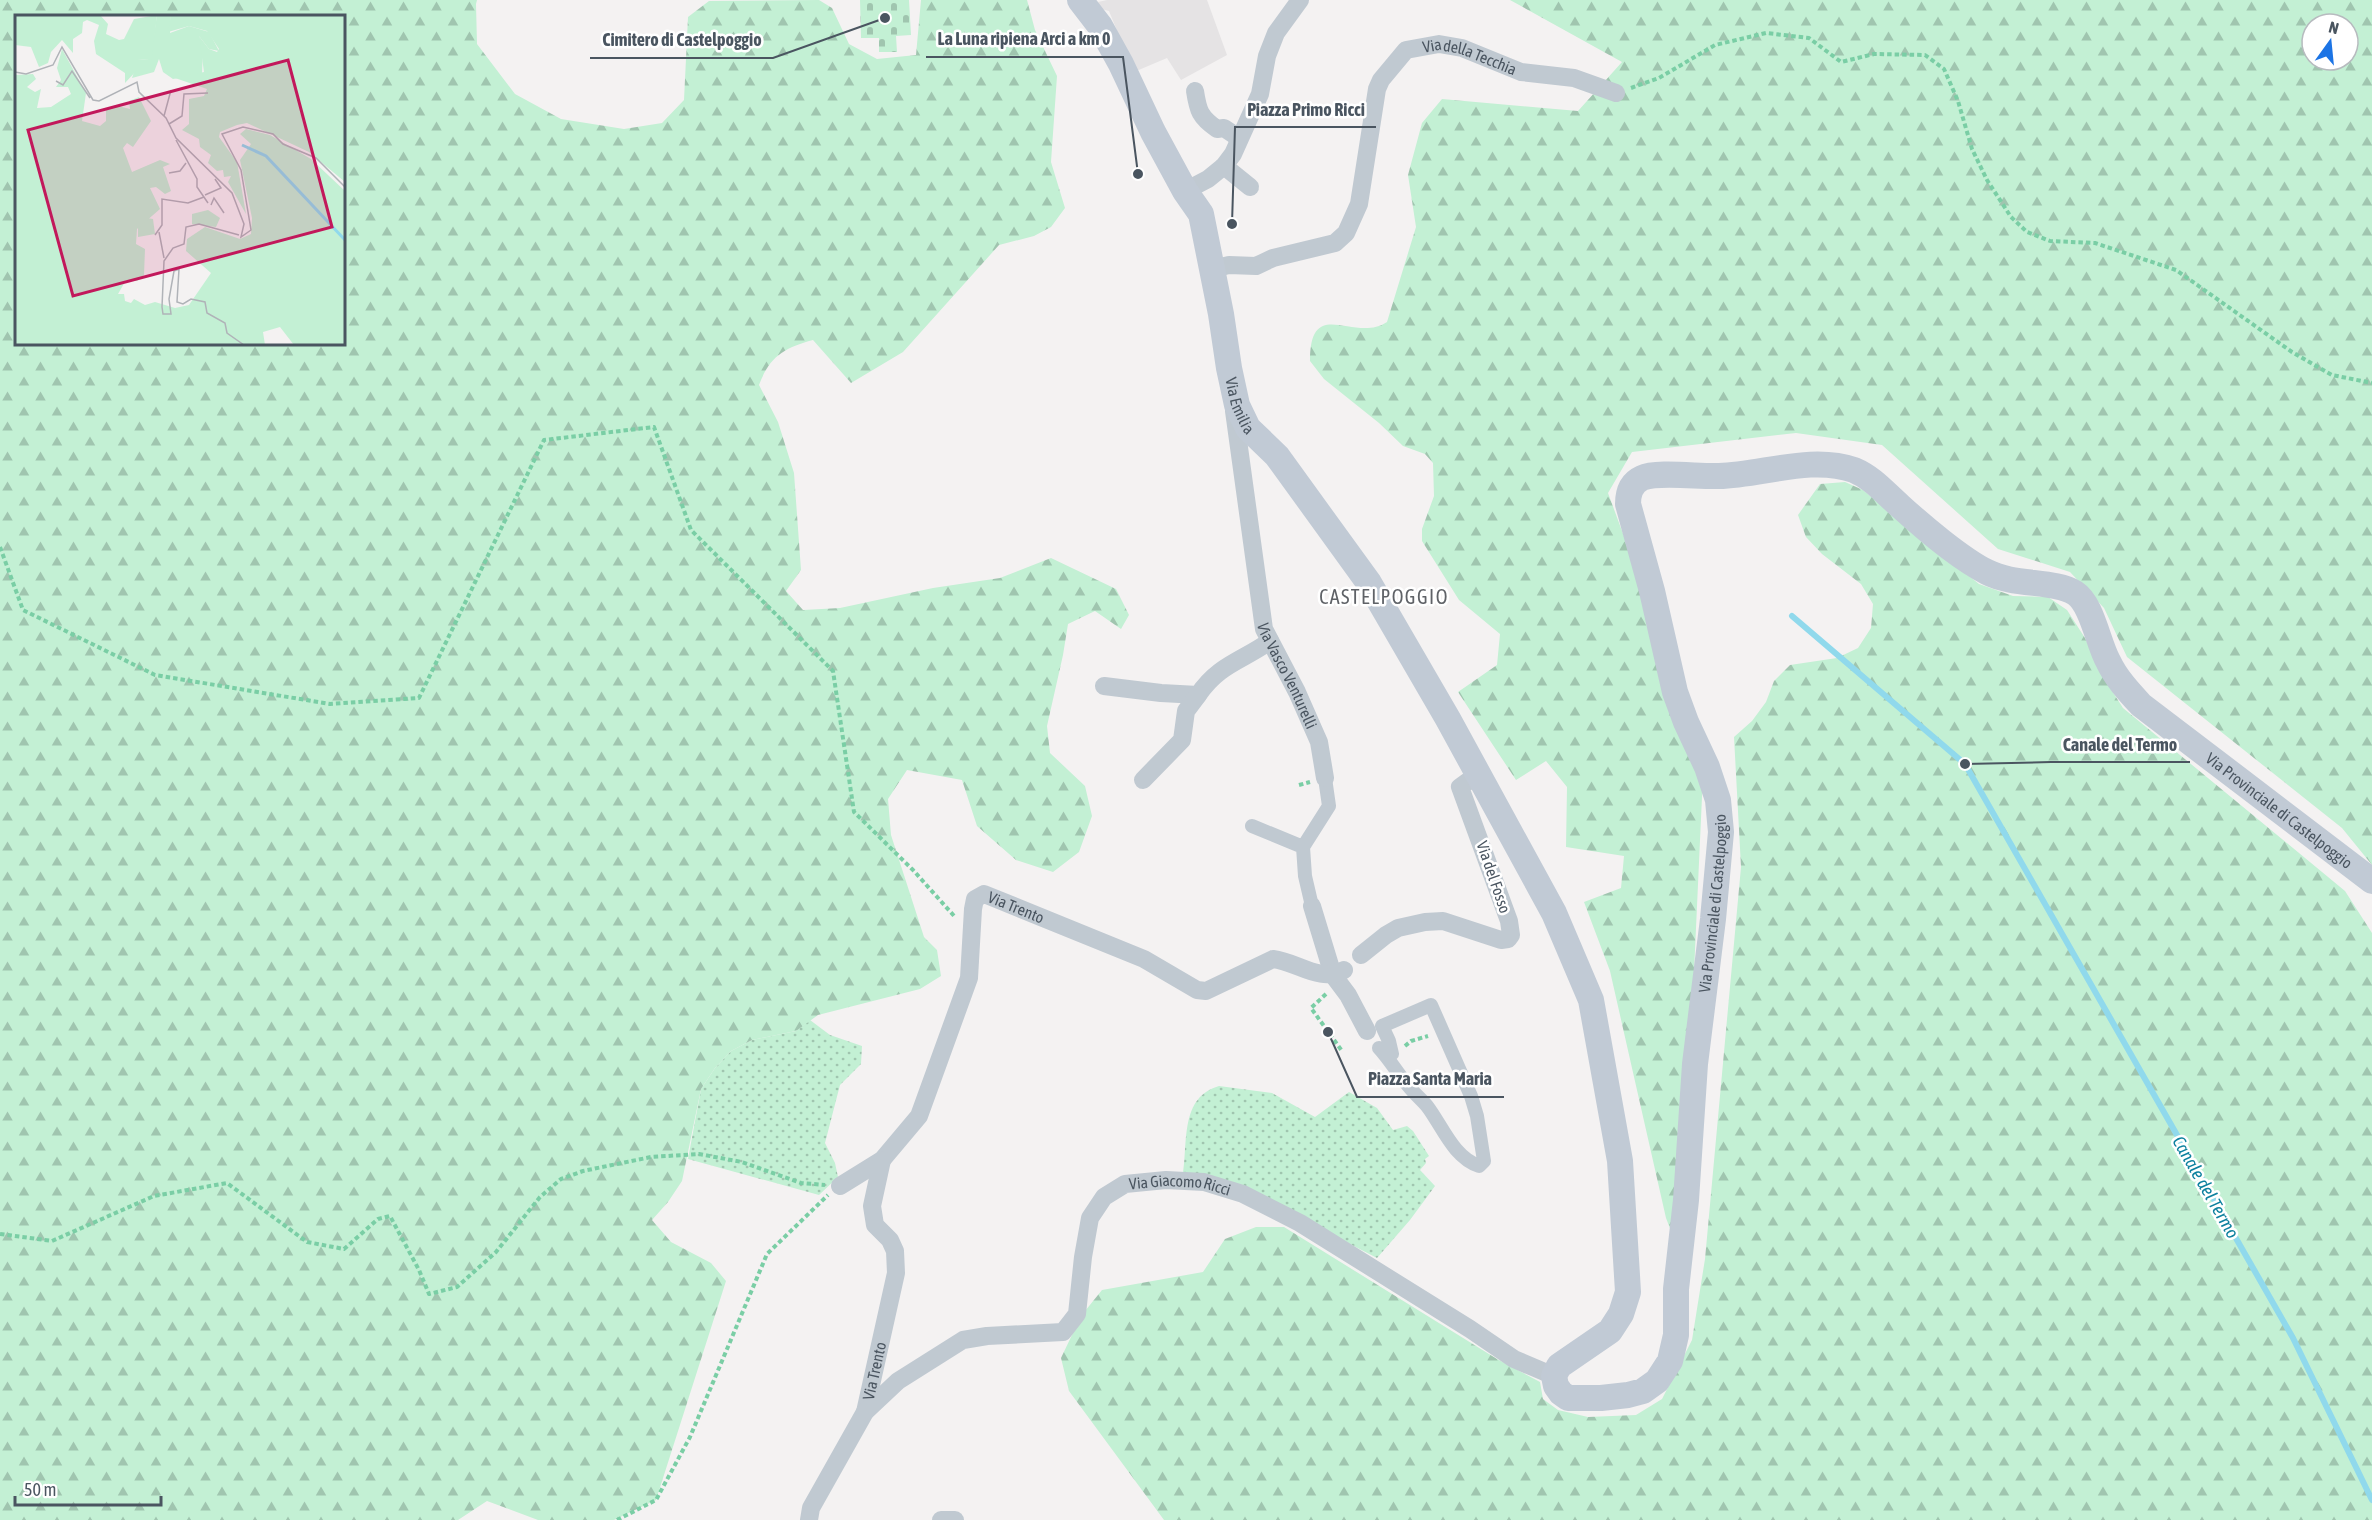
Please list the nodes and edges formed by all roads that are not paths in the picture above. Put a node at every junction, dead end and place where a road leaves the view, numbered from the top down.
1 (1080, 0) edge
2 (1300, 0) edge
3 (1195, 91) dead end
4 (1616, 93) road end
5 (1239, 138) junction
6 (1224, 166) junction
7 (1250, 187) dead end
8 (1185, 191) junction
9 (1212, 269) junction
10 (1228, 368) junction
11 (1270, 641) junction
12 (1104, 686) dead end
13 (1198, 695) junction
14 (1478, 774) junction
15 (1324, 778) joint
16 (1143, 780) dead end
17 (1252, 826) dead end
18 (1303, 847) junction
19 (2372, 881) edge
20 (1312, 906) joint
21 (1360, 955) dead end
22 (1334, 979) junction
23 (1367, 1031) dead end
24 (1482, 1153) joint
25 (882, 1160) junction
26 (840, 1186) road end
27 (1554, 1376) junction
28 (865, 1412) junction
29 (809, 1520) edge
30 (941, 1520) edge
31 (955, 1520) edge

1 - 8 main road, Via Emilia
2 - 5 street
3 - 5 street
4 - 9 street, Via della Tecchia
5 - 6 street
6 - 7 street
6 - 8 street
8 - 9 main road, Via Emilia
9 - 10 main road, Via Emilia
10 - 11 street, Via Vasco Venturelli
10 - 14 main road, Via Emilia
11 - 13 street
11 - 15 street, Via Vasco Venturelli
12 - 13 street
13 - 16 street
14 - 21 street, Via del Fosso
14 - 27 main road
15 - 18 street, Via Vasco Venturelli
17 - 18 street
18 - 20 street
19 - 27 main road, Via Provinciale di Castelpoggio
20 - 22 street
22 - 23 street
22 - 25 street, Via Trento
24 - 24 street
25 - 26 street, Via Trento
25 - 28 street, Via Trento
27 - 28 street, Via Giacomo Ricci
28 - 29 street, Via Giacomo Ricci
30 - 31 street

